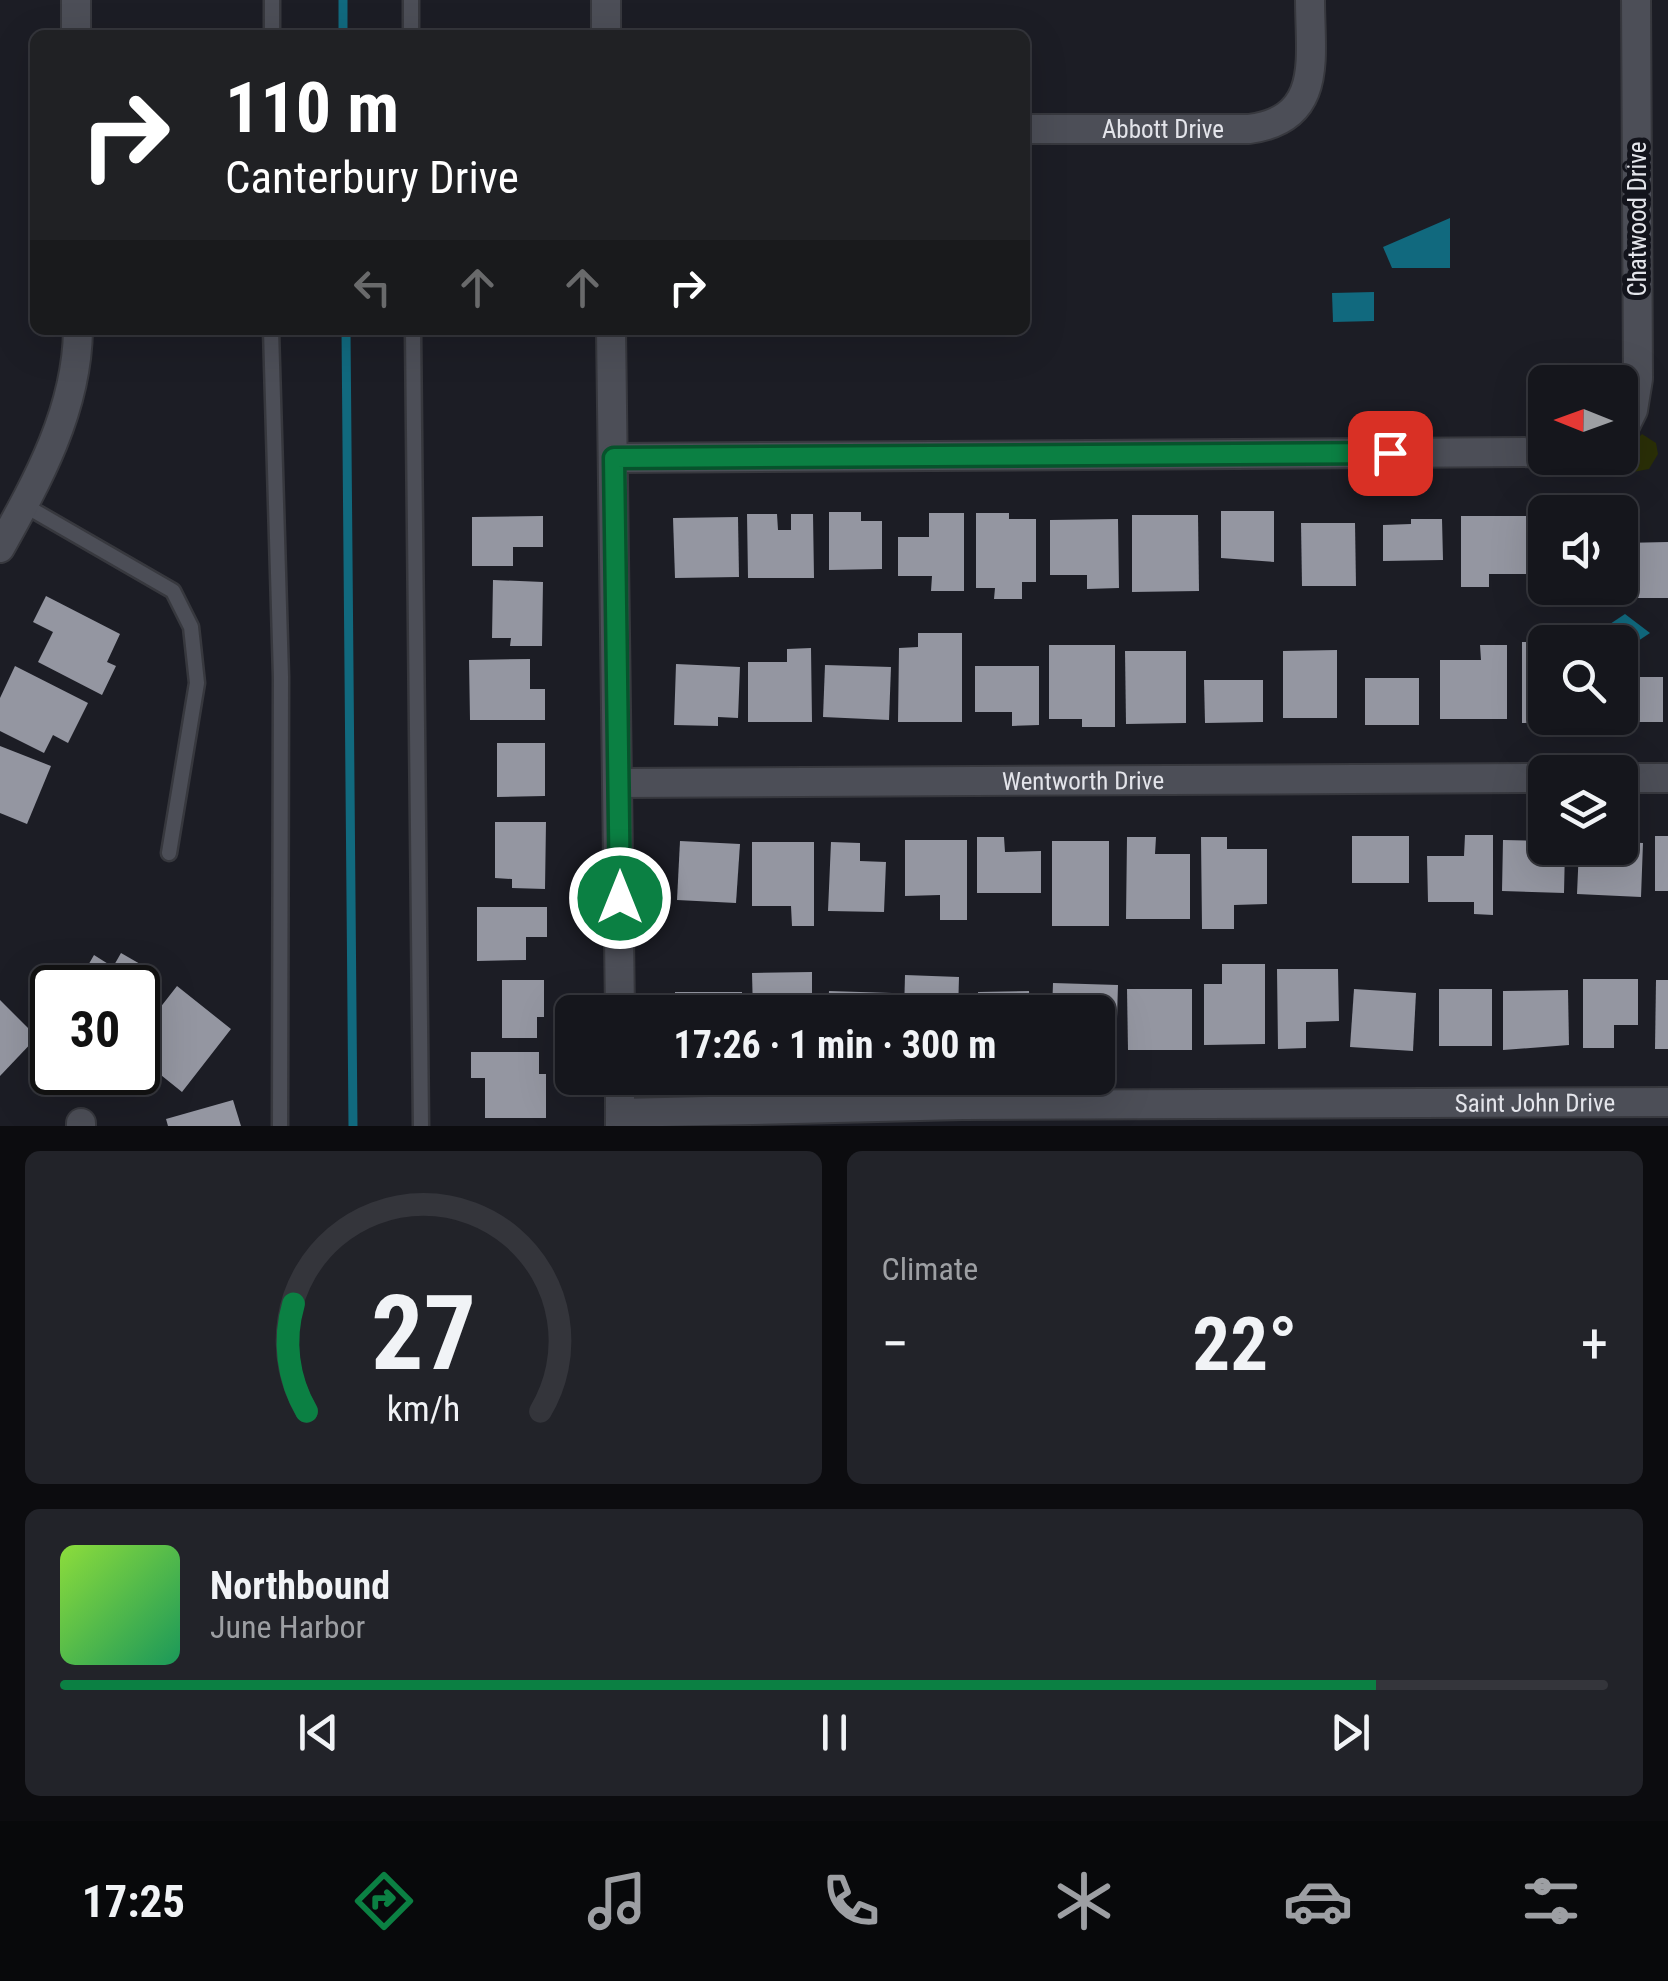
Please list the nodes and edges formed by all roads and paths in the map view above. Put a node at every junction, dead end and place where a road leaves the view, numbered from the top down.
1 (76, 0) edge
2 (272, 0) edge
3 (411, 0) edge
4 (606, 0) edge
5 (1310, 0) edge
6 (1636, 0) edge
7 (76, 30) edge
8 (272, 30) edge
9 (412, 30) edge
10 (606, 30) edge
11 (1030, 130) edge
12 (77, 335) edge
13 (271, 335) edge
14 (413, 335) edge
15 (611, 335) edge
16 (1638, 365) edge
17 (1528, 452) edge
18 (614, 458) junction
19 (24, 505) junction
20 (0, 548) edge
21 (1528, 778) edge
22 (1638, 778) edge
23 (1668, 778) edge
24 (620, 783) junction
25 (168, 853) dead end
26 (620, 995) edge
27 (1668, 1102) edge
28 (620, 1119) edge
29 (280, 1126) edge
30 (421, 1126) edge

1 - 7 street
2 - 8 lane
3 - 9 lane
4 - 10 street
5 - 11 street, Abbott Drive
6 - 16 street, Chatwood Drive
12 - 19 street
13 - 29 lane
14 - 30 lane
15 - 18 street
17 - 18 street
18 - 24 street
19 - 20 street
19 - 25 lane
21 - 24 street, Wentworth Drive
22 - 23 street
24 - 26 street
27 - 28 street, Saint John Drive

